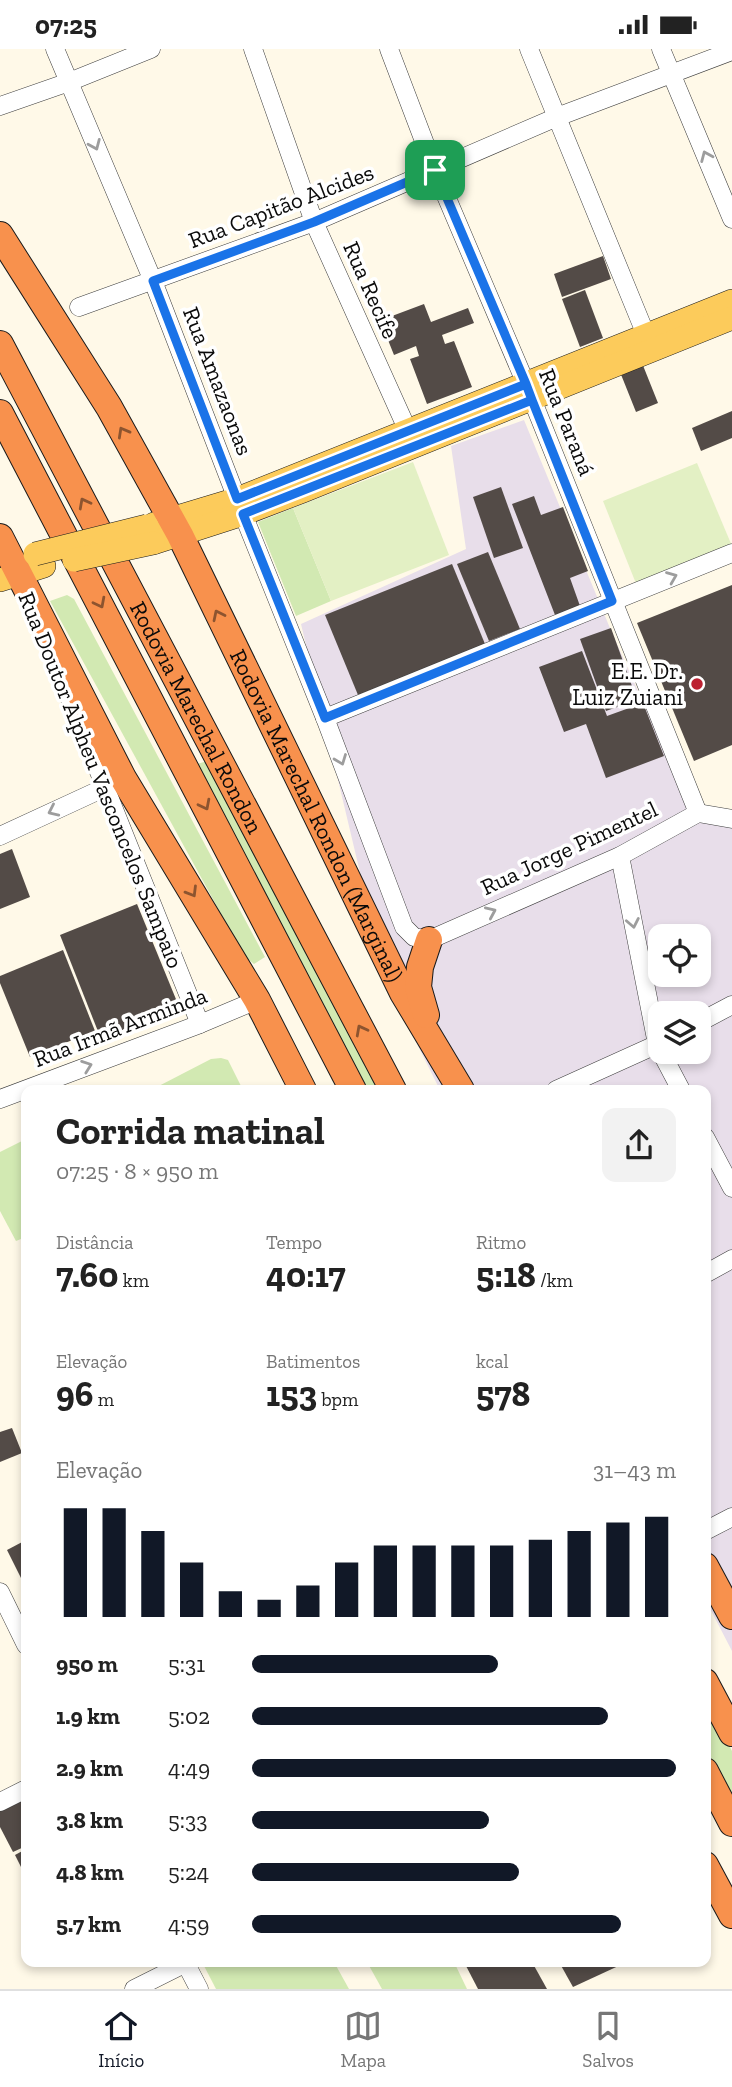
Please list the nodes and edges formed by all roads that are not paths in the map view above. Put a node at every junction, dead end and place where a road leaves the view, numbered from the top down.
1 (55, 49) edge
2 (151, 49) edge
3 (253, 49) edge
4 (390, 49) edge
5 (529, 49) edge
6 (661, 49) edge
7 (732, 51) edge
8 (671, 75) junction
9 (69, 82) junction
10 (0, 106) edge
11 (557, 117) junction
12 (435, 170) junction
13 (732, 219) edge
14 (314, 222) junction
15 (0, 235) edge
16 (153, 281) junction
17 (732, 301) edge
18 (79, 307) dead end
19 (732, 318) edge
20 (646, 335) junction
21 (0, 344) edge
22 (529, 392) junction
23 (0, 413) edge
24 (408, 431) junction
25 (240, 506) junction
26 (163, 531) junction
27 (732, 553) edge
28 (15, 562) edge
29 (612, 601) junction
30 (325, 718) junction
31 (106, 787) junction
32 (698, 813) junction
33 (732, 819) edge
34 (0, 836) edge
35 (620, 856) junction
36 (429, 940) junction
37 (257, 1000) junction
38 (650, 1001) edge
39 (732, 1005) edge
40 (711, 1016) edge
41 (200, 1024) junction
42 (436, 1051) junction
43 (648, 1052) edge
44 (668, 1064) edge
45 (37, 1085) edge
46 (300, 1085) edge
47 (350, 1085) edge
48 (390, 1085) edge
49 (458, 1085) edge
50 (568, 1085) edge
51 (678, 1085) edge
52 (21, 1091) edge
53 (0, 1099) edge
54 (711, 1148) edge
55 (732, 1188) edge
56 (732, 1259) edge
57 (711, 1271) edge
58 (732, 1517) edge
59 (711, 1528) edge
60 (711, 1577) edge
61 (0, 1592) edge
62 (732, 1616) edge
63 (21, 1635) edge
64 (711, 1693) edge
65 (732, 1733) edge
66 (711, 1783) edge
67 (21, 1792) edge
68 (0, 1802) edge
69 (732, 1823) edge
70 (711, 1876) edge
71 (732, 1915) edge
72 (176, 1967) edge
73 (188, 1967) edge
74 (134, 1989) edge
75 (199, 1989) edge

1 - 9 street, Rua Amazaonas
2 - 9 street
3 - 14 street, Rua Recife
4 - 12 street, Rua Paraná
5 - 11 street
6 - 8 street
7 - 8 street, Rua Capitão Alcides
8 - 11 street, Rua Capitão Alcides
13 -> 8 street
9 - 10 street
9 -> 16 street, Rua Amazaonas
11 - 12 street, Rua Capitão Alcides
11 - 20 street
12 - 14 street, Rua Capitão Alcides
12 - 22 street, Rua Paraná
14 - 16 street, Rua Capitão Alcides
14 - 24 street, Rua Recife
26 -> 15 highway, Rodovia Marechal Rondon (Marginal)
16 - 18 street, Rua Capitão Alcides
16 - 25 street, Rua Amazaonas
17 - 20 main road
19 - 22 main road
20 - 22 main road
48 -> 21 highway, Rodovia Marechal Rondon
22 - 24 main road
22 - 25 main road
22 - 29 street, Rua Paraná
23 -> 47 highway, Rodovia Marechal Rondon
24 - 25 main road
25 - 26 main road
25 - 30 street, Rua Amazaonas
26 - 28 main road, bridge
42 -> 26 highway, Rodovia Marechal Rondon (Marginal)
29 -> 27 street
28 - 31 street, Rua Doutor Alpheu Vasconcelos Sampaio
28 -> 37 highway
29 - 30 street
29 - 32 street, Rua Paraná
30 -> 36 street, Rua Amazaonas
31 -> 34 street
31 - 41 street, Rua Doutor Alpheu Vasconcelos Sampaio
32 - 33 street
32 - 35 street, Rua Jorge Pimentel
36 -> 35 street, Rua Jorge Pimentel
35 -> 38 street
36 - 42 highway
37 - 41 street, Rua Irmã Arminda
37 - 46 highway
39 - 40 street
45 -> 41 street, Rua Irmã Arminda
42 - 49 highway, Rodovia Marechal Rondon (Marginal)
43 - 50 street
44 - 51 street
53 -> 52 street, Rua Irmã Arminda
54 - 55 street
56 - 57 street
58 - 59 street
60 - 62 highway
61 - 63 street
64 - 65 highway
66 - 69 highway
67 - 68 street
70 - 71 highway
72 - 74 street
73 - 75 street

